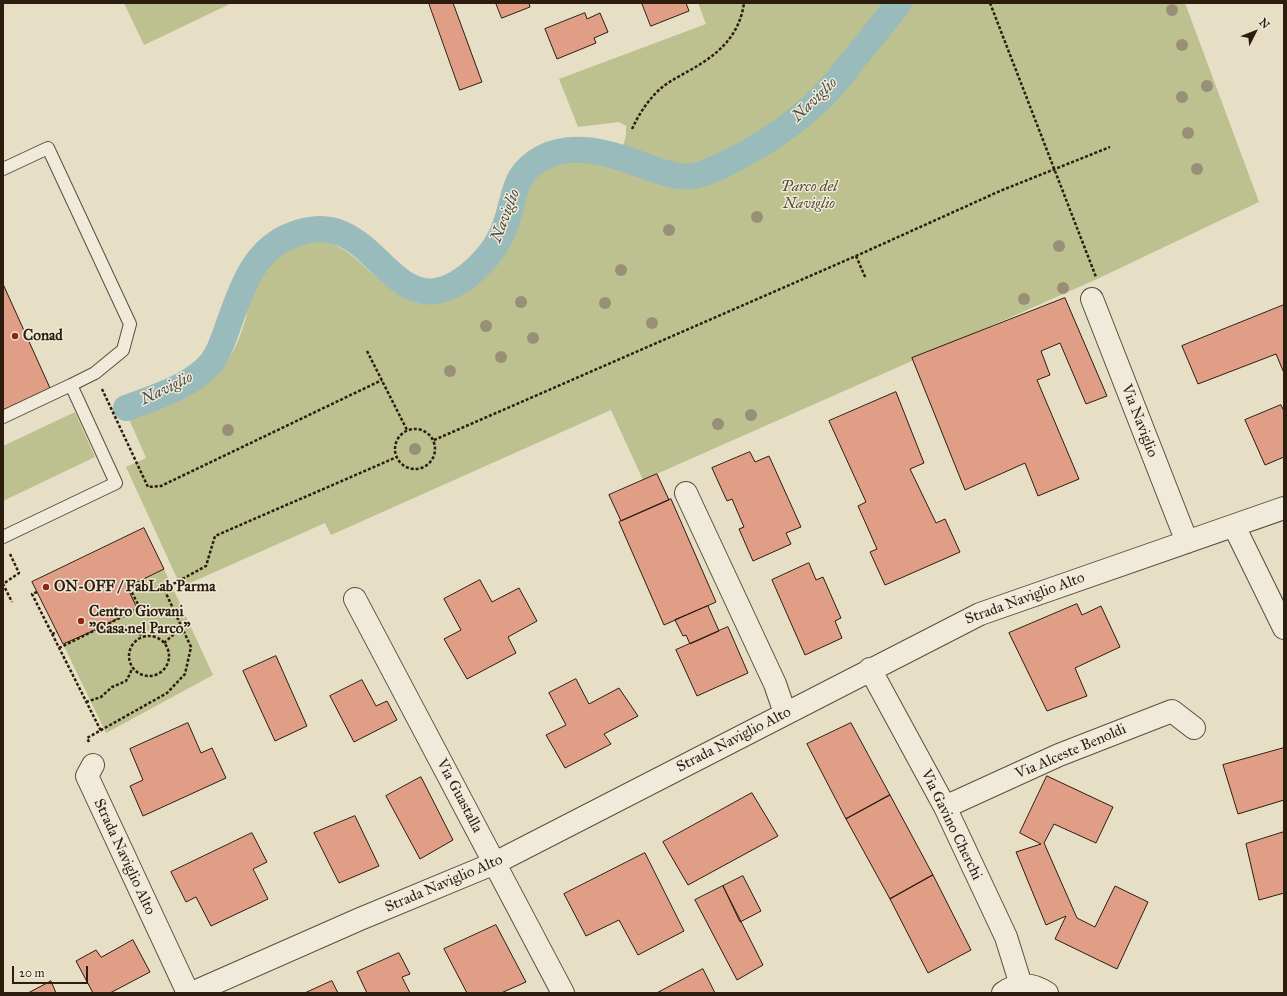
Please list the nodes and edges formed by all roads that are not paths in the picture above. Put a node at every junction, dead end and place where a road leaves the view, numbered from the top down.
1 (3, 169) edge
2 (1092, 299) road end
3 (71, 384) junction
4 (3, 417) edge
5 (686, 493) dead end
6 (1284, 508) edge
7 (1234, 526) junction
8 (3, 537) edge
9 (1187, 542) junction
10 (355, 599) dead end
11 (1284, 628) edge
12 (870, 669) junction
13 (785, 713) junction
14 (1194, 728) dead end
15 (93, 764) road end
16 (944, 807) junction
17 (495, 863) junction
18 (1012, 989) edge
19 (188, 993) edge
20 (192, 993) edge
21 (563, 993) edge
22 (1047, 993) edge

1 - 3 lane
2 - 9 street, Via Naviglio
3 - 4 lane
3 - 8 lane
5 - 13 street
6 - 7 street, Strada Naviglio Alto
7 - 9 street, Strada Naviglio Alto
7 - 11 street
9 - 12 street, Strada Naviglio Alto
10 - 17 street, Via Guastalla
12 - 13 street, Strada Naviglio Alto
12 - 16 street, Via Gavino Cherchi
13 - 17 street, Strada Naviglio Alto
14 - 16 street, Via Alceste Benoldi
15 - 19 street, Strada Naviglio Alto
16 - 18 street, Via Gavino Cherchi
17 - 20 street, Strada Naviglio Alto
17 - 21 street, Via Guastalla
18 - 22 street

